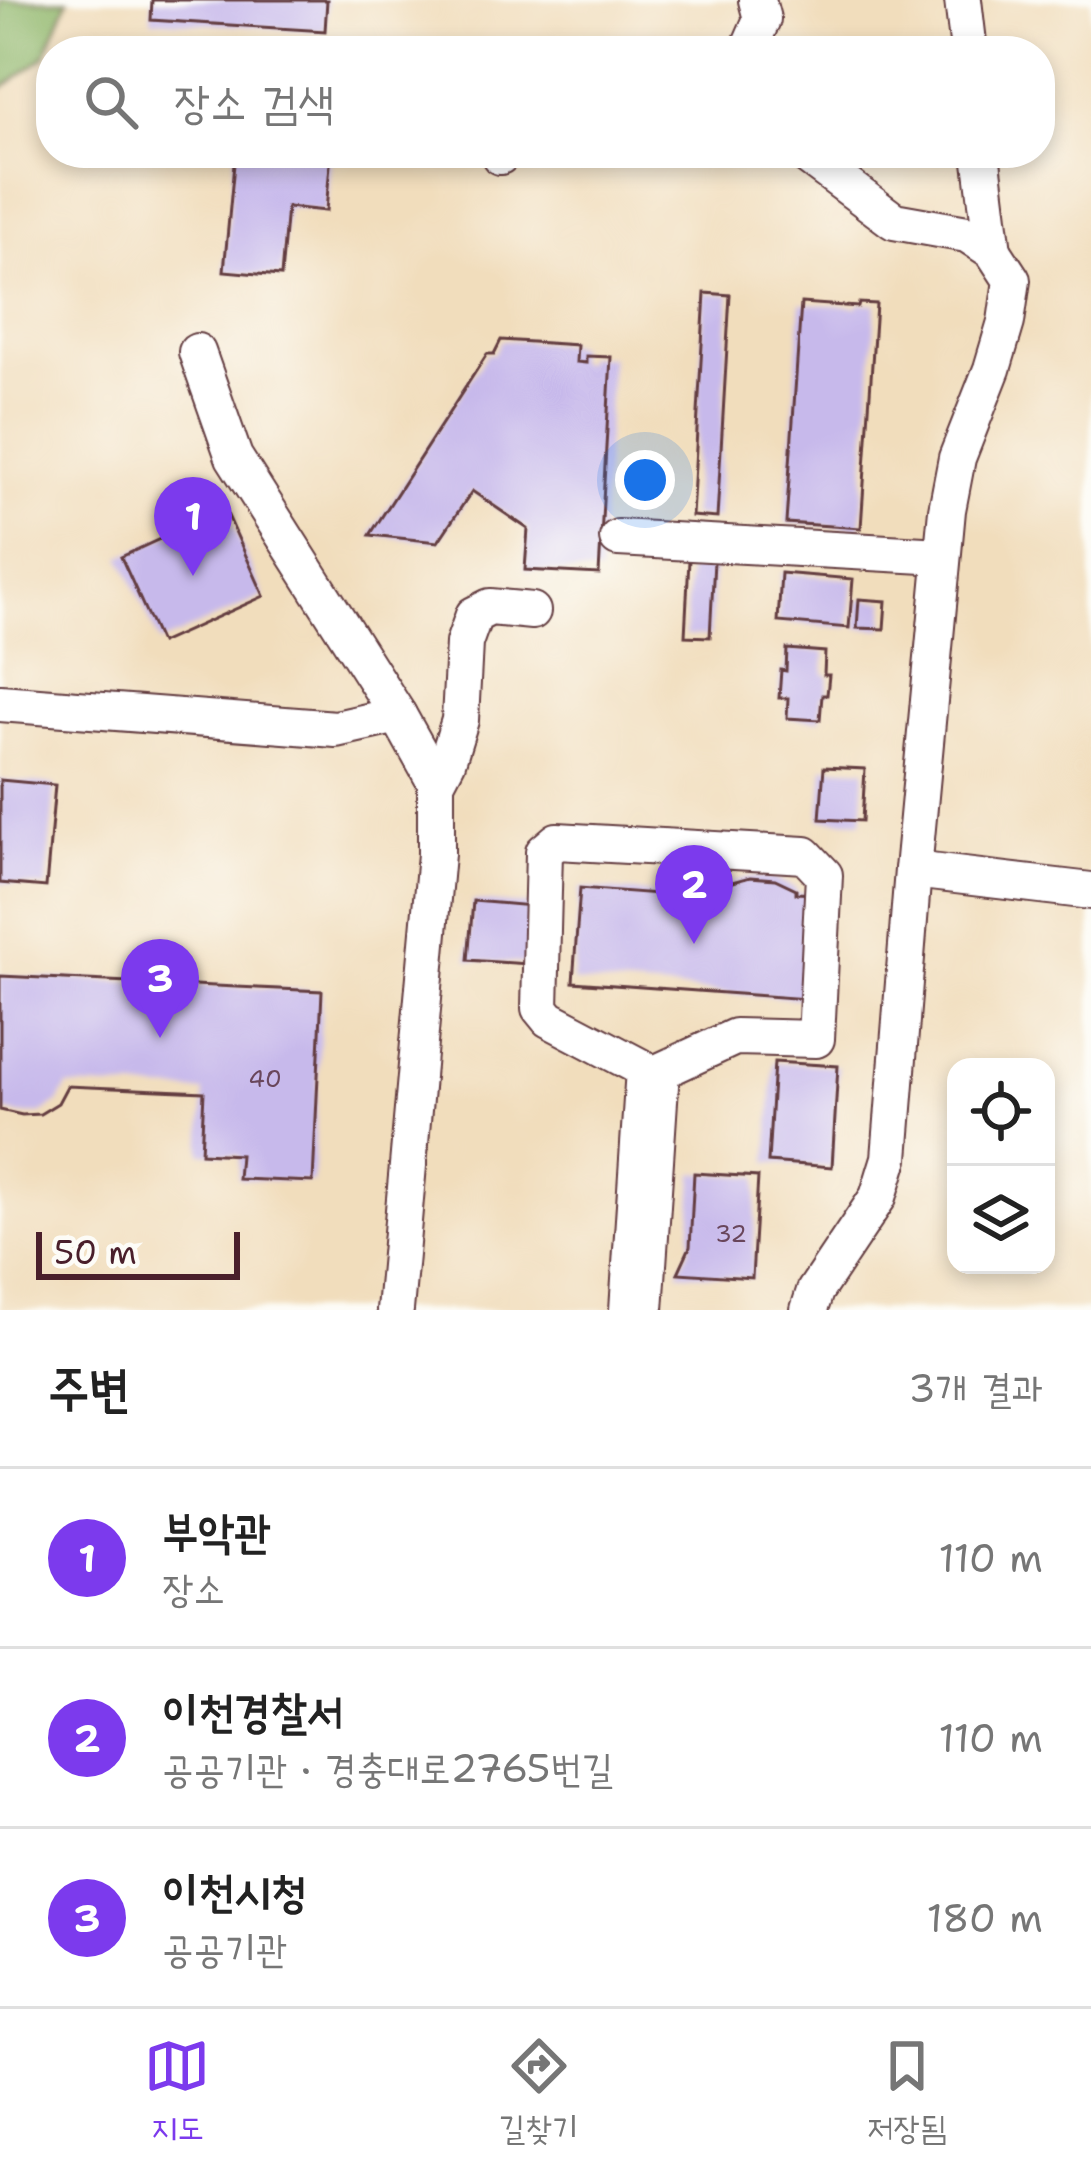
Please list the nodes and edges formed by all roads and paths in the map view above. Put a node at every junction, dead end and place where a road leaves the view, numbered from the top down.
1 (757, 0) edge
2 (963, 0) edge
3 (755, 36) edge
4 (967, 36) edge
5 (823, 168) edge
6 (983, 168) edge
7 (993, 251) junction
8 (197, 352) dead end
9 (618, 538) dead end
10 (942, 556) junction
11 (532, 610) dead end
12 (0, 704) edge
13 (398, 715) junction
14 (436, 783) junction
15 (913, 870) junction
16 (1091, 891) edge
17 (395, 1310) edge
18 (628, 1310) edge
19 (645, 1310) edge
20 (809, 1310) edge

1 - 3 street
2 - 4 street
5 - 7 street
6 - 7 street
7 - 10 street
8 - 13 street
9 - 10 street
10 - 15 street
11 - 14 street
12 - 13 street
13 - 14 street
14 - 17 street
15 - 16 street
15 - 20 street
18 - 19 street

